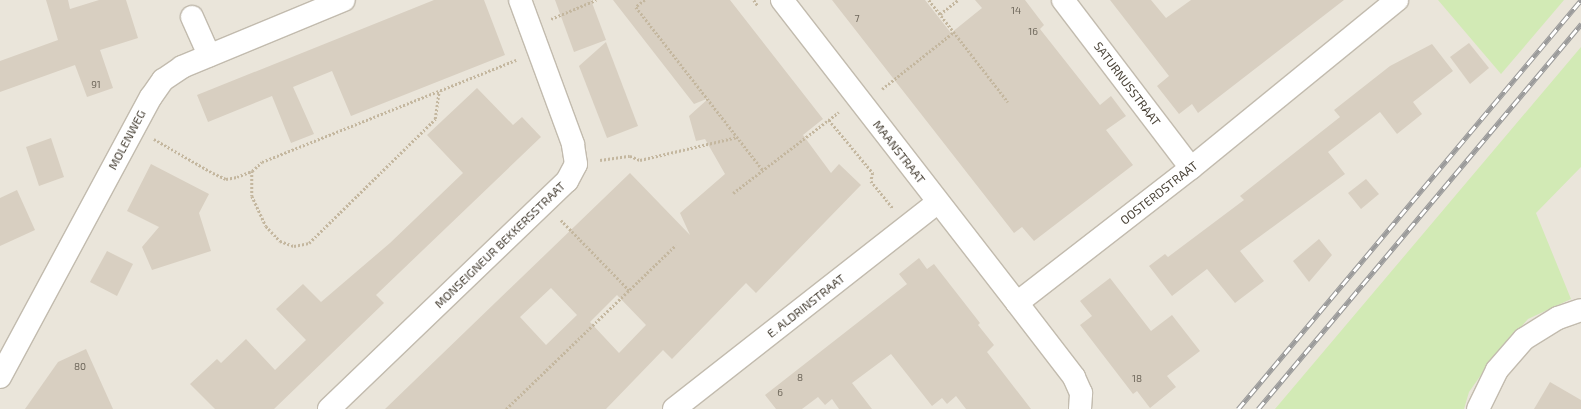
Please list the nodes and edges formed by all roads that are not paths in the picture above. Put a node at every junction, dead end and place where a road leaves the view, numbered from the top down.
1 (344, 0) edge
2 (520, 0) edge
3 (782, 0) edge
4 (1063, 0) edge
5 (1394, 1) edge
6 (314, 6) edge
7 (192, 17) dead end
8 (209, 55) junction
9 (1191, 168) junction
10 (938, 202) junction
11 (1017, 303) junction
12 (1581, 310) edge
13 (0, 377) edge
14 (329, 409) edge
15 (674, 409) edge
16 (1080, 409) edge
17 (1478, 409) edge

1 - 6 street, MOLENWEG
2 - 14 street, MONSEIGNEUR BEKKERSSTRAAT
3 - 10 street, MAANSTRAAT
4 - 9 street, SATURNUSSTRAAT
5 - 9 street, OOSTERDSTRAAT
6 - 8 street, MOLENWEG
7 - 8 street
8 - 13 street, MOLENWEG
9 - 11 street, OOSTERDSTRAAT
10 - 11 street, MAANSTRAAT
10 - 15 street, E. ALDRINSTRAAT
11 - 16 street
12 - 17 street

